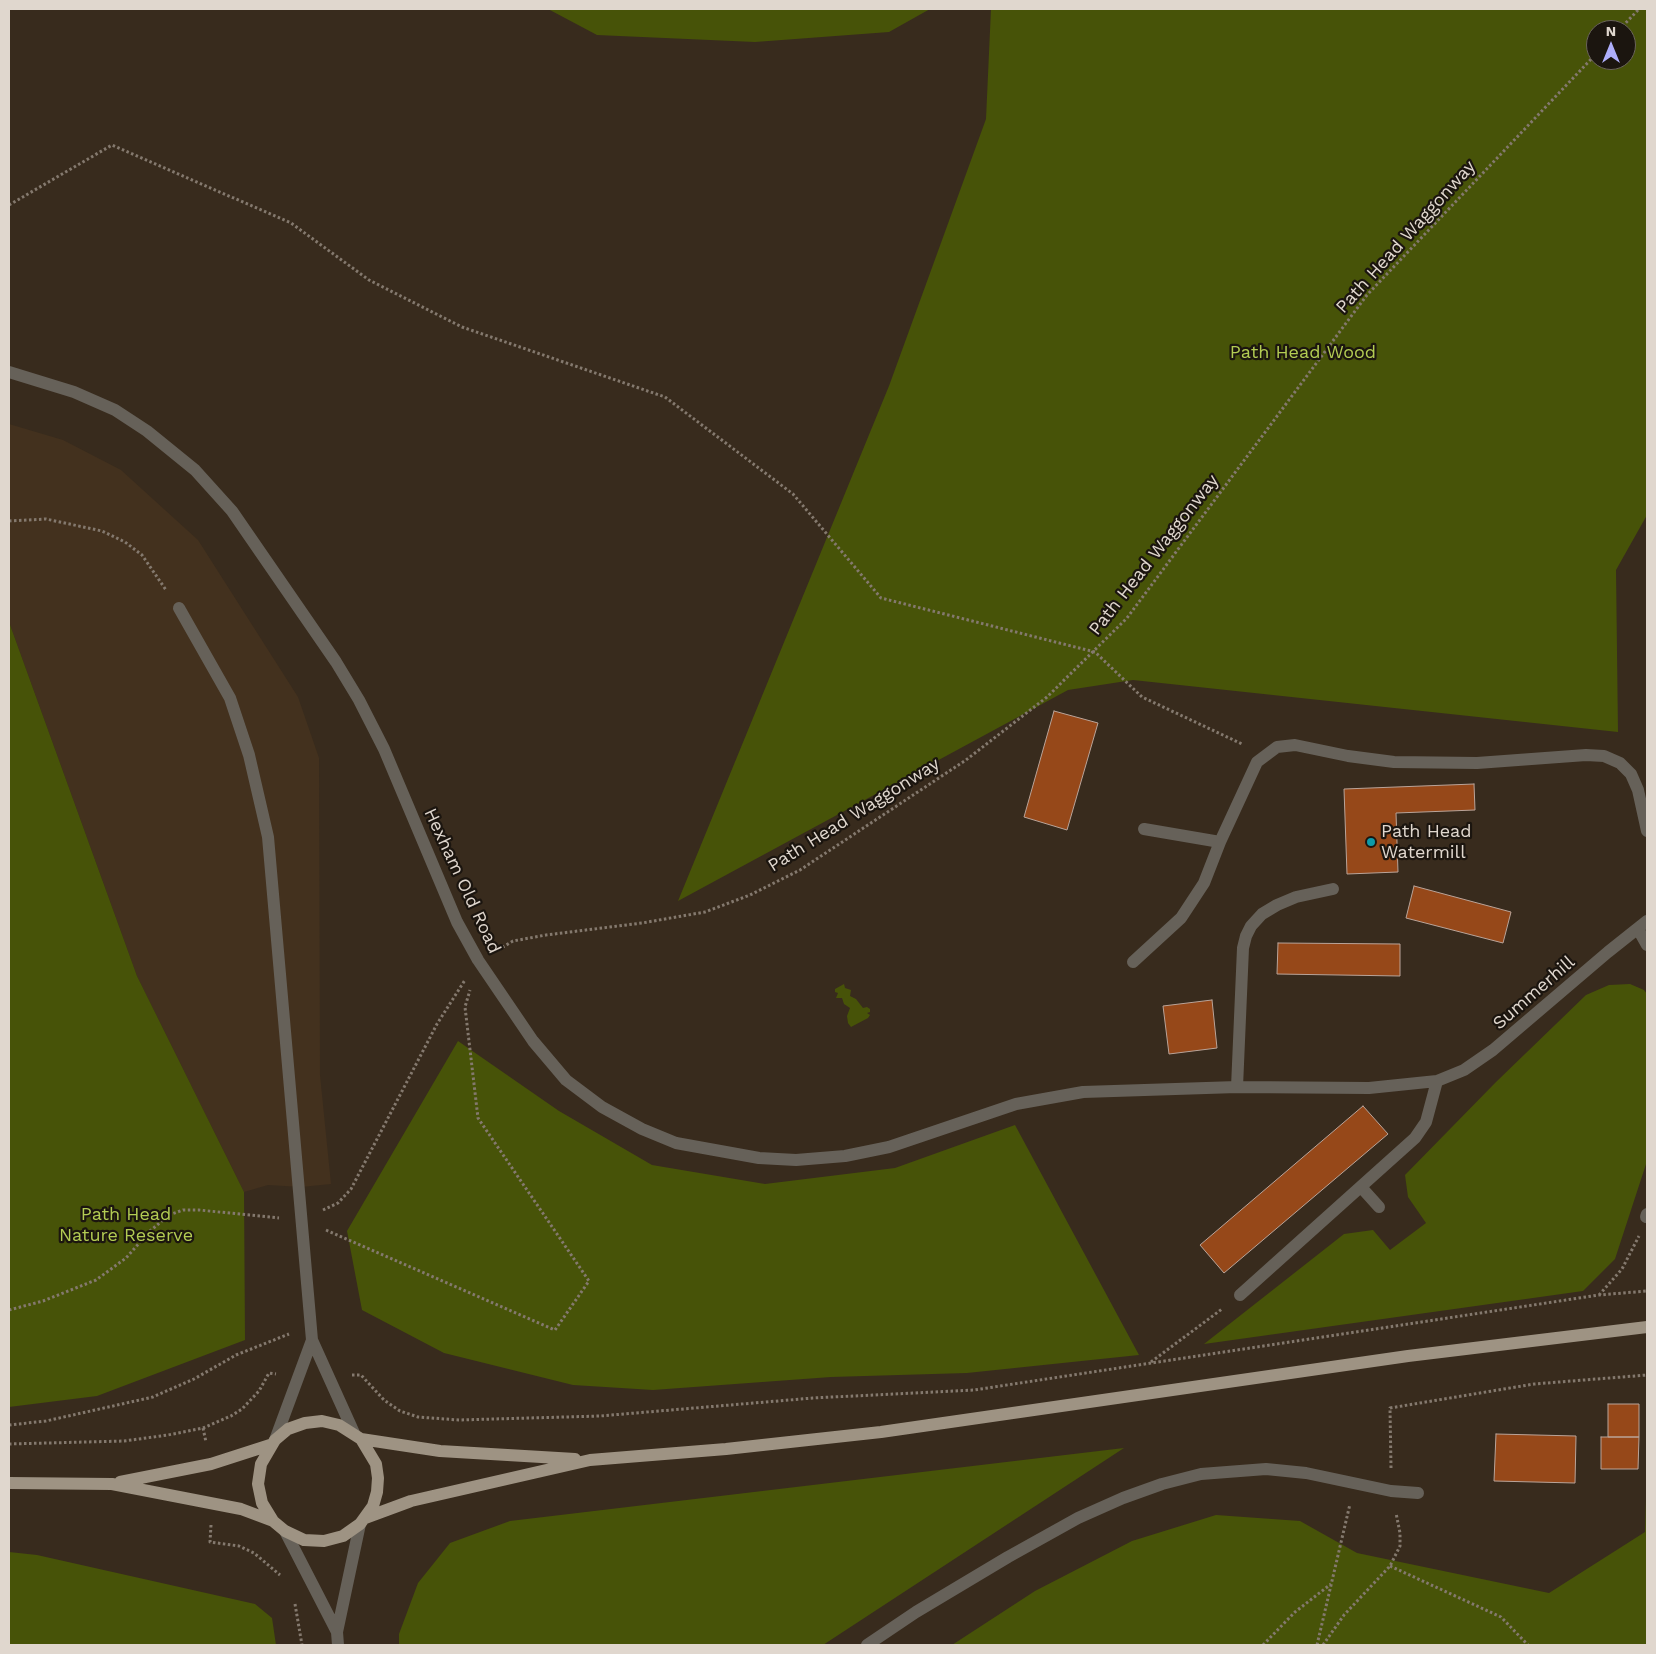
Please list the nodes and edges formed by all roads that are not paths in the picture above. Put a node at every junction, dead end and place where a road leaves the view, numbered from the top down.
1 (9, 372) edge
2 (180, 608) road end
3 (1144, 829) dead end
4 (1647, 831) edge
5 (1220, 842) junction
6 (1333, 889) dead end
7 (1642, 925) edge
8 (1647, 945) edge
9 (1133, 962) dead end
10 (1437, 1081) junction
11 (1237, 1087) junction
12 (1361, 1187) junction
13 (1379, 1207) dead end
14 (1240, 1296) road end
15 (1647, 1327) edge
16 (312, 1334) junction
17 (358, 1436) junction
18 (272, 1442) junction
19 (590, 1460) junction
20 (9, 1483) edge
21 (112, 1484) junction
22 (1418, 1493) dead end
23 (273, 1521) junction
24 (363, 1521) junction
25 (285, 1531) junction
26 (337, 1632) junction
27 (338, 1645) edge
28 (867, 1645) edge

1 - 11 street, Hexham Old Road
2 - 16 street
3 - 5 street
4 - 5 street
5 - 9 street
6 - 11 street
7 - 8 street
7 - 10 street, Summerhill
10 - 11 street, Summerhill
10 - 12 street
12 - 13 street
12 - 14 street
15 - 19 main road
16 - 17 street
16 - 18 street
17 - 18 main road
17 - 19 main road
17 - 24 main road
18 - 21 main road
18 - 23 main road
19 - 24 main road
20 - 21 main road
21 - 23 main road
22 - 28 street
23 - 25 main road
24 - 25 main road
24 - 26 street
25 - 26 street
26 - 27 street

